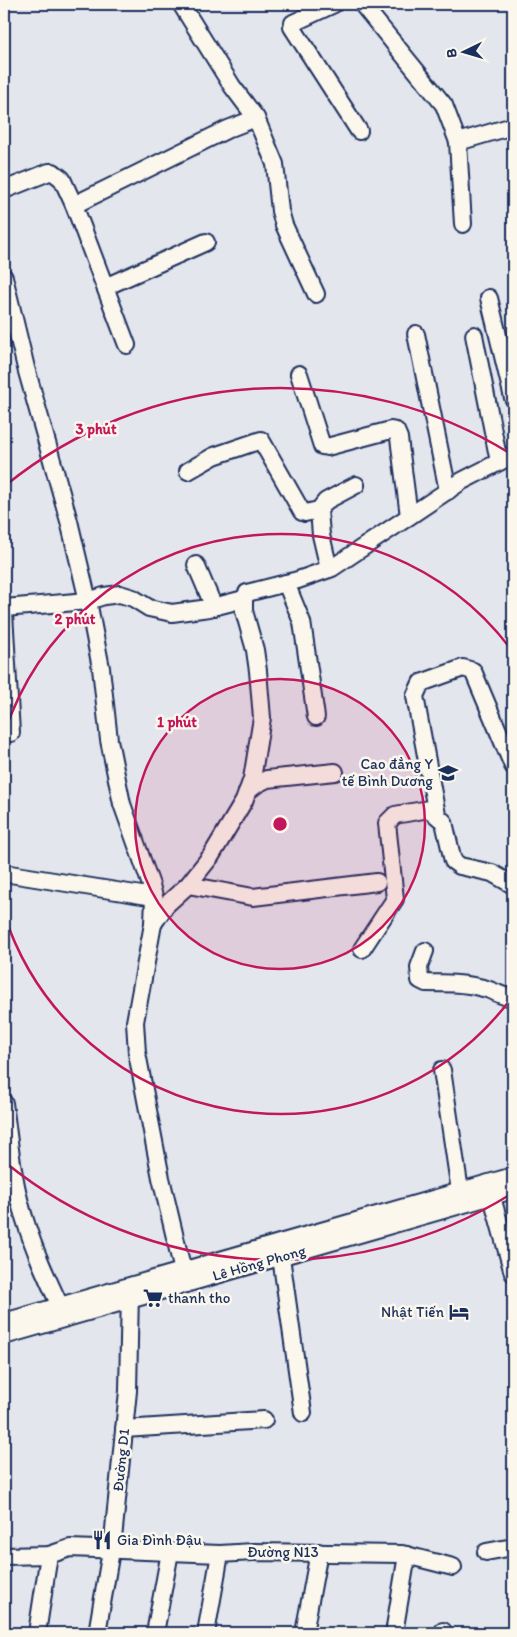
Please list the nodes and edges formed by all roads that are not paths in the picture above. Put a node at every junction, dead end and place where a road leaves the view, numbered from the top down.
1 (182, 4) edge
2 (334, 4) edge
3 (362, 4) edge
4 (256, 118) junction
5 (513, 126) edge
6 (360, 131) dead end
7 (458, 142) junction
8 (4, 190) edge
9 (74, 205) junction
10 (463, 224) dead end
11 (206, 242) dead end
12 (4, 277) edge
13 (105, 287) junction
14 (316, 294) dead end
15 (489, 298) dead end
16 (416, 334) dead end
17 (474, 335) dead end
18 (127, 345) dead end
19 (299, 374) dead end
20 (513, 398) edge
21 (506, 458) edge
22 (188, 471) dead end
23 (356, 484) dead end
24 (448, 491) junction
25 (319, 510) junction
26 (409, 516) junction
27 (196, 565) dead end
28 (329, 569) junction
29 (286, 583) junction
30 (244, 599) junction
31 (88, 600) junction
32 (214, 607) junction
33 (4, 608) edge
34 (4, 613) edge
35 (316, 717) dead end
36 (11, 732) dead end
37 (513, 766) edge
38 (335, 772) dead end
39 (248, 792) junction
40 (437, 815) junction
41 (4, 873) edge
42 (377, 882) dead end
43 (188, 885) junction
44 (513, 885) edge
45 (154, 897) junction
46 (153, 924) junction
47 (362, 949) dead end
48 (425, 951) dead end
49 (513, 998) edge
50 (442, 1070) dead end
51 (4, 1103) edge
52 (513, 1176) edge
53 (490, 1190) junction
54 (513, 1190) edge
55 (460, 1191) junction
56 (281, 1257) junction
57 (513, 1273) edge
58 (185, 1277) junction
59 (130, 1293) junction
60 (60, 1306) junction
61 (4, 1322) edge
62 (4, 1336) edge
63 (303, 1413) dead end
64 (264, 1420) dead end
65 (124, 1429) junction
66 (513, 1547) edge
67 (111, 1549) junction
68 (170, 1552) junction
69 (319, 1552) junction
70 (486, 1552) dead end
71 (49, 1554) junction
72 (220, 1554) junction
73 (407, 1555) junction
74 (4, 1556) edge
75 (453, 1567) dead end
76 (37, 1633) edge
77 (97, 1633) edge
78 (155, 1633) edge
79 (206, 1633) edge
80 (304, 1633) edge
81 (394, 1633) edge

1 - 4 street
2 - 6 street
3 - 7 street
4 - 9 street
4 - 14 street
5 - 7 street
7 - 10 street
8 - 9 street
9 - 13 street
11 - 13 street
12 - 31 street
13 - 18 street
15 - 20 street
16 - 24 street
17 - 21 street
19 - 26 street
21 - 24 street
22 - 25 street
23 - 25 street
24 - 26 street
25 - 28 street
26 - 28 street
27 - 32 street
28 - 29 street
29 - 30 street
29 - 35 street
30 - 32 street
30 - 39 street
31 - 32 street
31 - 33 street
31 - 45 street
34 - 36 street
37 - 40 street
38 - 39 street
39 - 43 street
40 - 44 street
40 - 47 street
41 - 45 street
42 - 43 street
43 - 46 street
45 - 46 street
46 - 58 street
48 - 49 street
50 - 55 street
51 - 60 street
52 - 53 street, Lê Hồng Phong
53 - 54 street, Lê Hồng Phong
53 - 55 street, Lê Hồng Phong
53 - 56 street, Lê Hồng Phong
53 - 57 street
55 - 58 street, Lê Hồng Phong
56 - 58 street, Lê Hồng Phong
56 - 63 street
58 - 59 street, Lê Hồng Phong
59 - 60 street, Lê Hồng Phong
59 - 62 street, Lê Hồng Phong
59 - 65 street, Đường D1
60 - 61 street, Lê Hồng Phong
64 - 65 street
65 - 67 street, Đường D1
66 - 70 street
67 - 68 street, Đường N13
67 - 71 street, Đường N13
67 - 77 street, Đường D1
68 - 72 street, Đường N13
68 - 78 street
69 - 72 street, Đường N13
69 - 73 street, Đường N13
69 - 80 street
71 - 74 street, Đường N13
71 - 76 street
72 - 79 street
73 - 75 street, Đường N13
73 - 81 street

